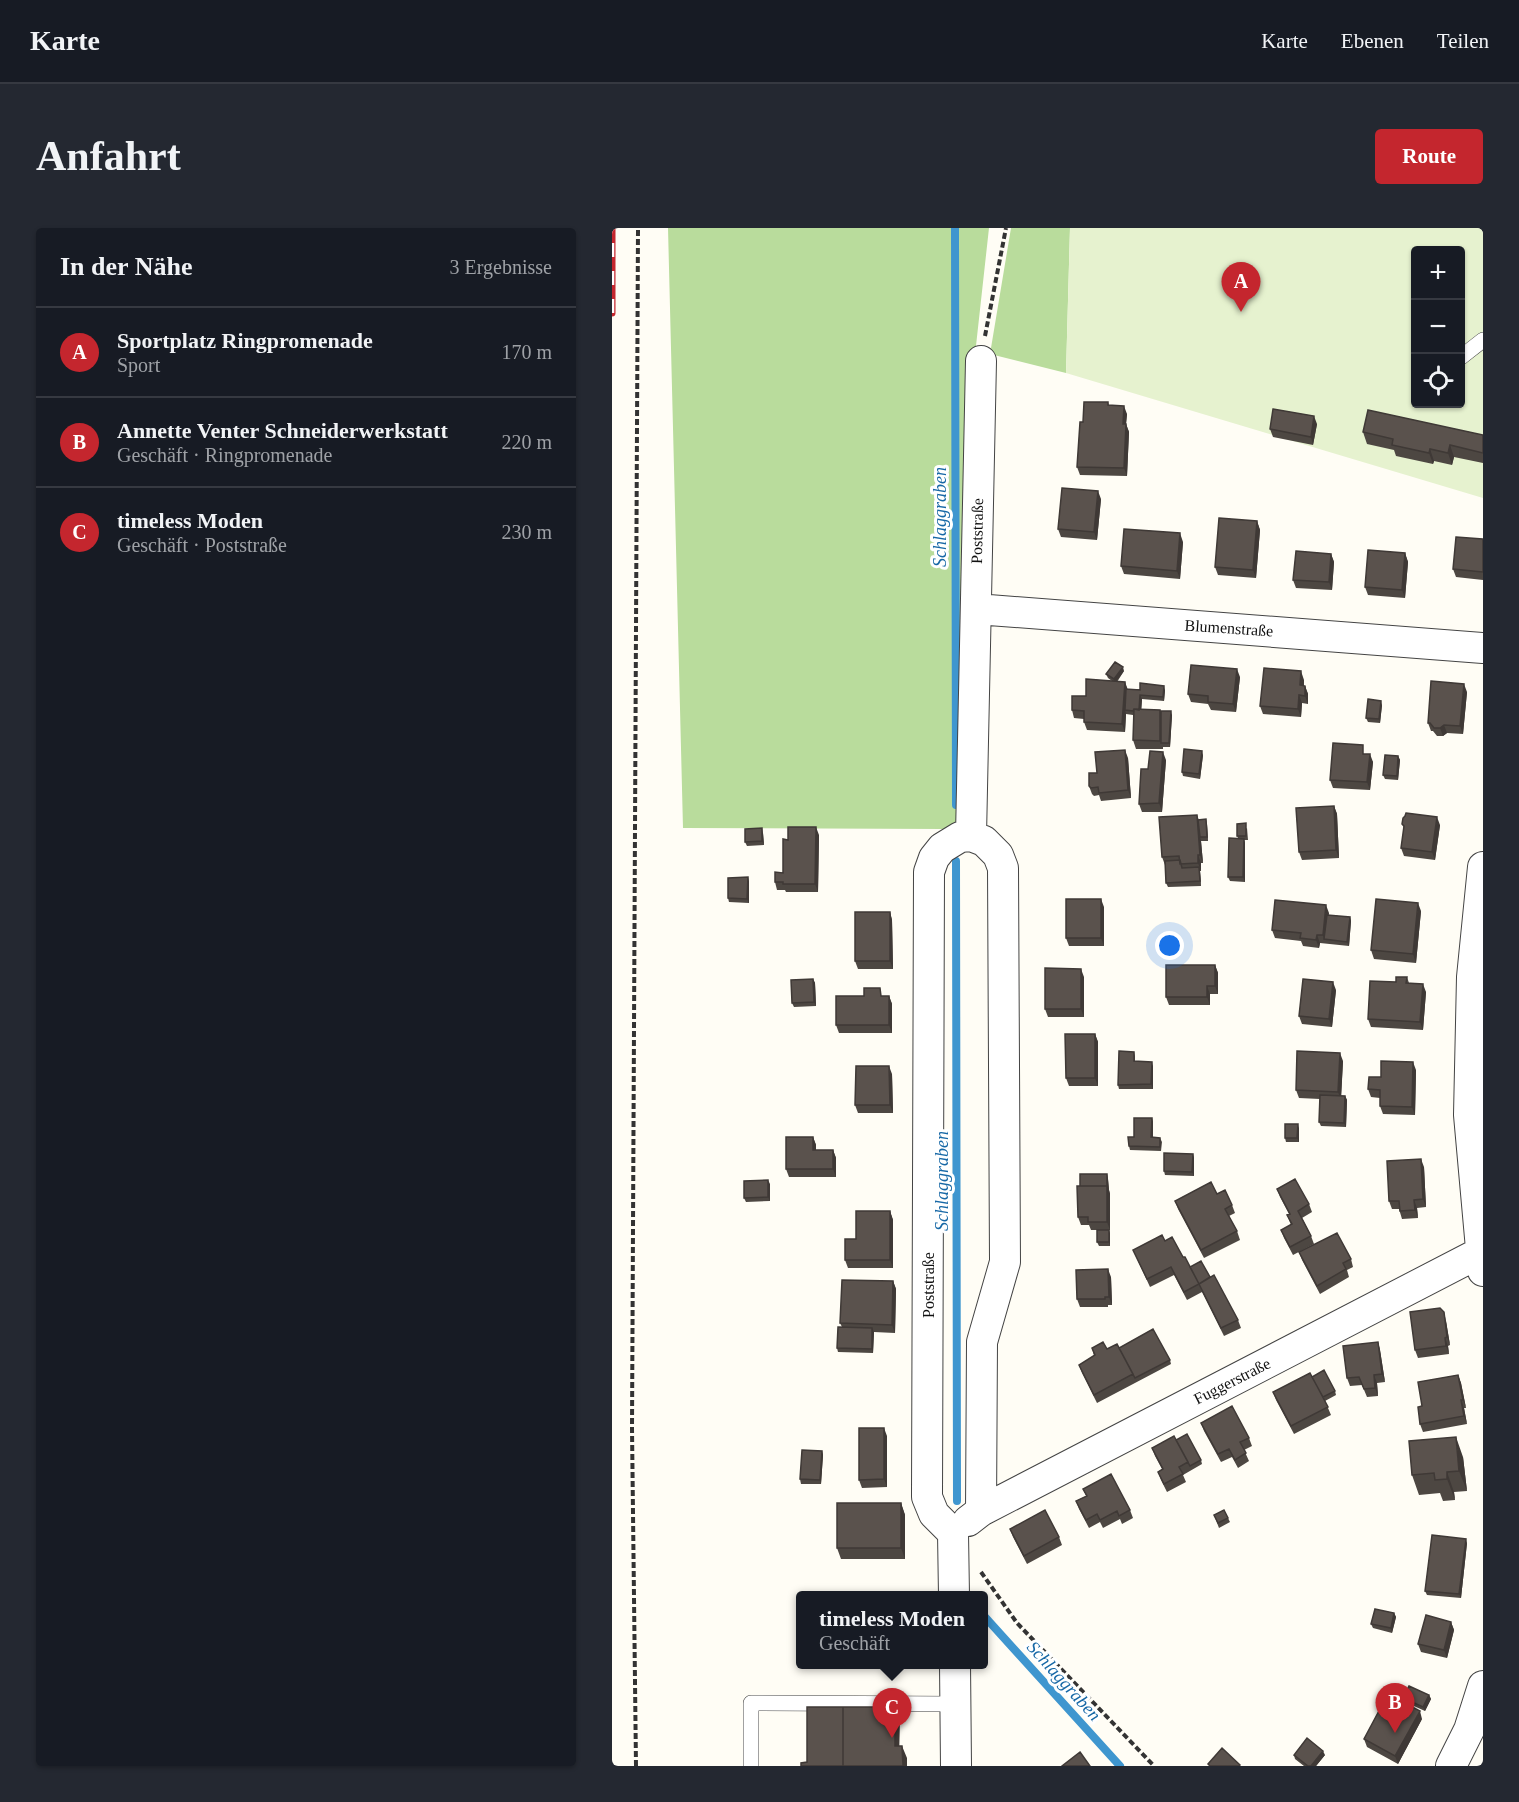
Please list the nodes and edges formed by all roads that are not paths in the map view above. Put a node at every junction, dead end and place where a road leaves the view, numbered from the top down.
1 (1483, 340) edge
2 (1465, 355) edge
3 (981, 361) road end
4 (987, 610) junction
5 (1483, 648) edge
6 (971, 836) junction
7 (1483, 867) edge
8 (1482, 1258) edge
9 (981, 1511) junction
10 (953, 1533) junction
11 (954, 1591) edge
12 (955, 1669) edge
13 (1483, 1686) edge
14 (956, 1704) junction
15 (751, 1766) edge
16 (956, 1766) edge
17 (1451, 1766) edge

1 - 2 lane
3 - 4 street, Poststraße
4 - 5 street, Blumenstraße
4 - 6 street, Poststraße
6 - 9 street
6 - 10 street, Poststraße
7 - 8 street
8 - 9 street, Fuggerstraße
9 - 10 street
10 - 11 street
12 - 14 street
13 - 17 street
14 - 15 lane
14 - 16 street

